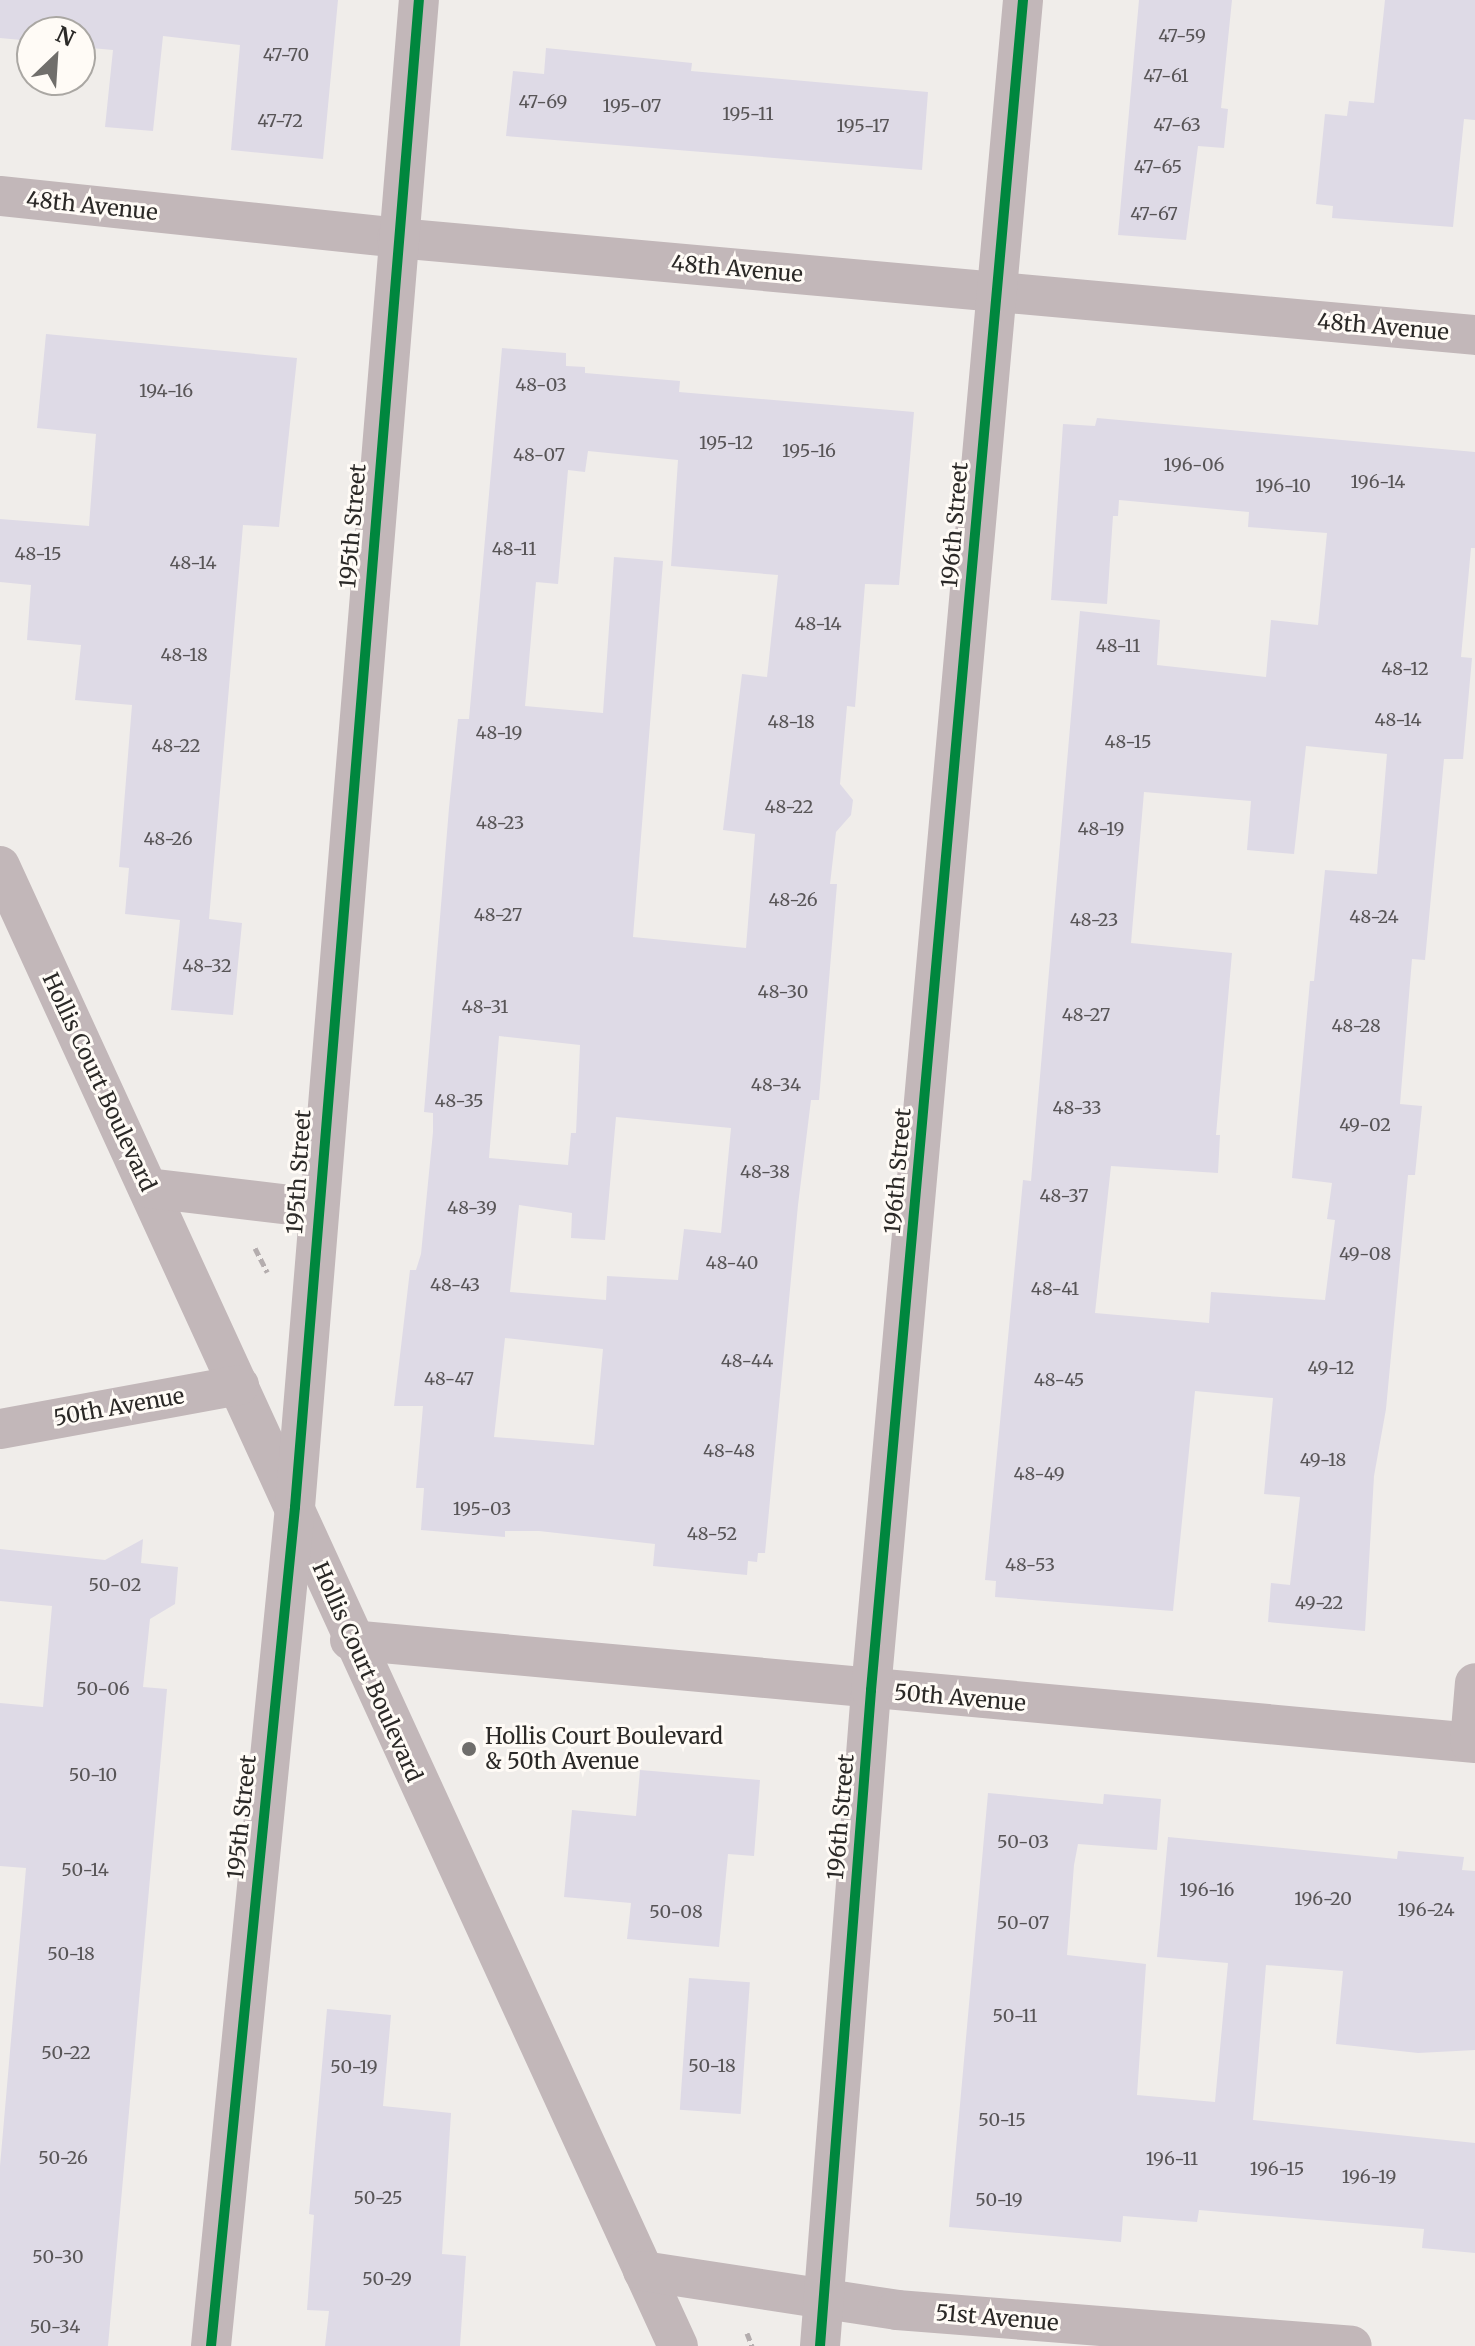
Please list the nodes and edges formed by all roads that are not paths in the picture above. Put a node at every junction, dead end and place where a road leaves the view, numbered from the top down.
1 (419, 0) edge
2 (1023, 0) edge
3 (0, 196) edge
4 (397, 238) junction
5 (997, 292) junction
6 (1475, 335) edge
7 (0, 866) edge
8 (148, 1188) junction
9 (316, 1208) junction
10 (239, 1385) junction
11 (0, 1429) edge
12 (295, 1507) junction
13 (350, 1640) junction
14 (1475, 1683) edge
15 (871, 1690) junction
16 (1472, 1742) edge
17 (643, 2271) junction
18 (822, 2299) junction
19 (211, 2346) edge
20 (678, 2346) edge
21 (820, 2346) edge
22 (1352, 2346) edge

1 - 4 street, 195th Street
2 - 5 street, 196th Street
3 - 4 street, 48th Avenue
4 - 5 street, 48th Avenue
4 - 9 street, 195th Street
5 - 6 street, 48th Avenue
5 - 15 street, 196th Street
7 - 8 street, Hollis Court Boulevard
8 - 9 street
8 - 10 street, Hollis Court Boulevard
9 - 12 street, 195th Street
10 - 11 street, 50th Avenue
10 - 12 street, Hollis Court Boulevard
12 - 13 street, Hollis Court Boulevard
12 - 19 street, 195th Street
13 - 15 street, 50th Avenue
13 - 17 street, Hollis Court Boulevard
14 - 16 street
15 - 16 street, 50th Avenue
15 - 18 street, 196th Street
17 - 18 street, 51st Avenue
17 - 20 street, Hollis Court Boulevard
18 - 21 street, 196th Street
18 - 22 street, 51st Avenue

